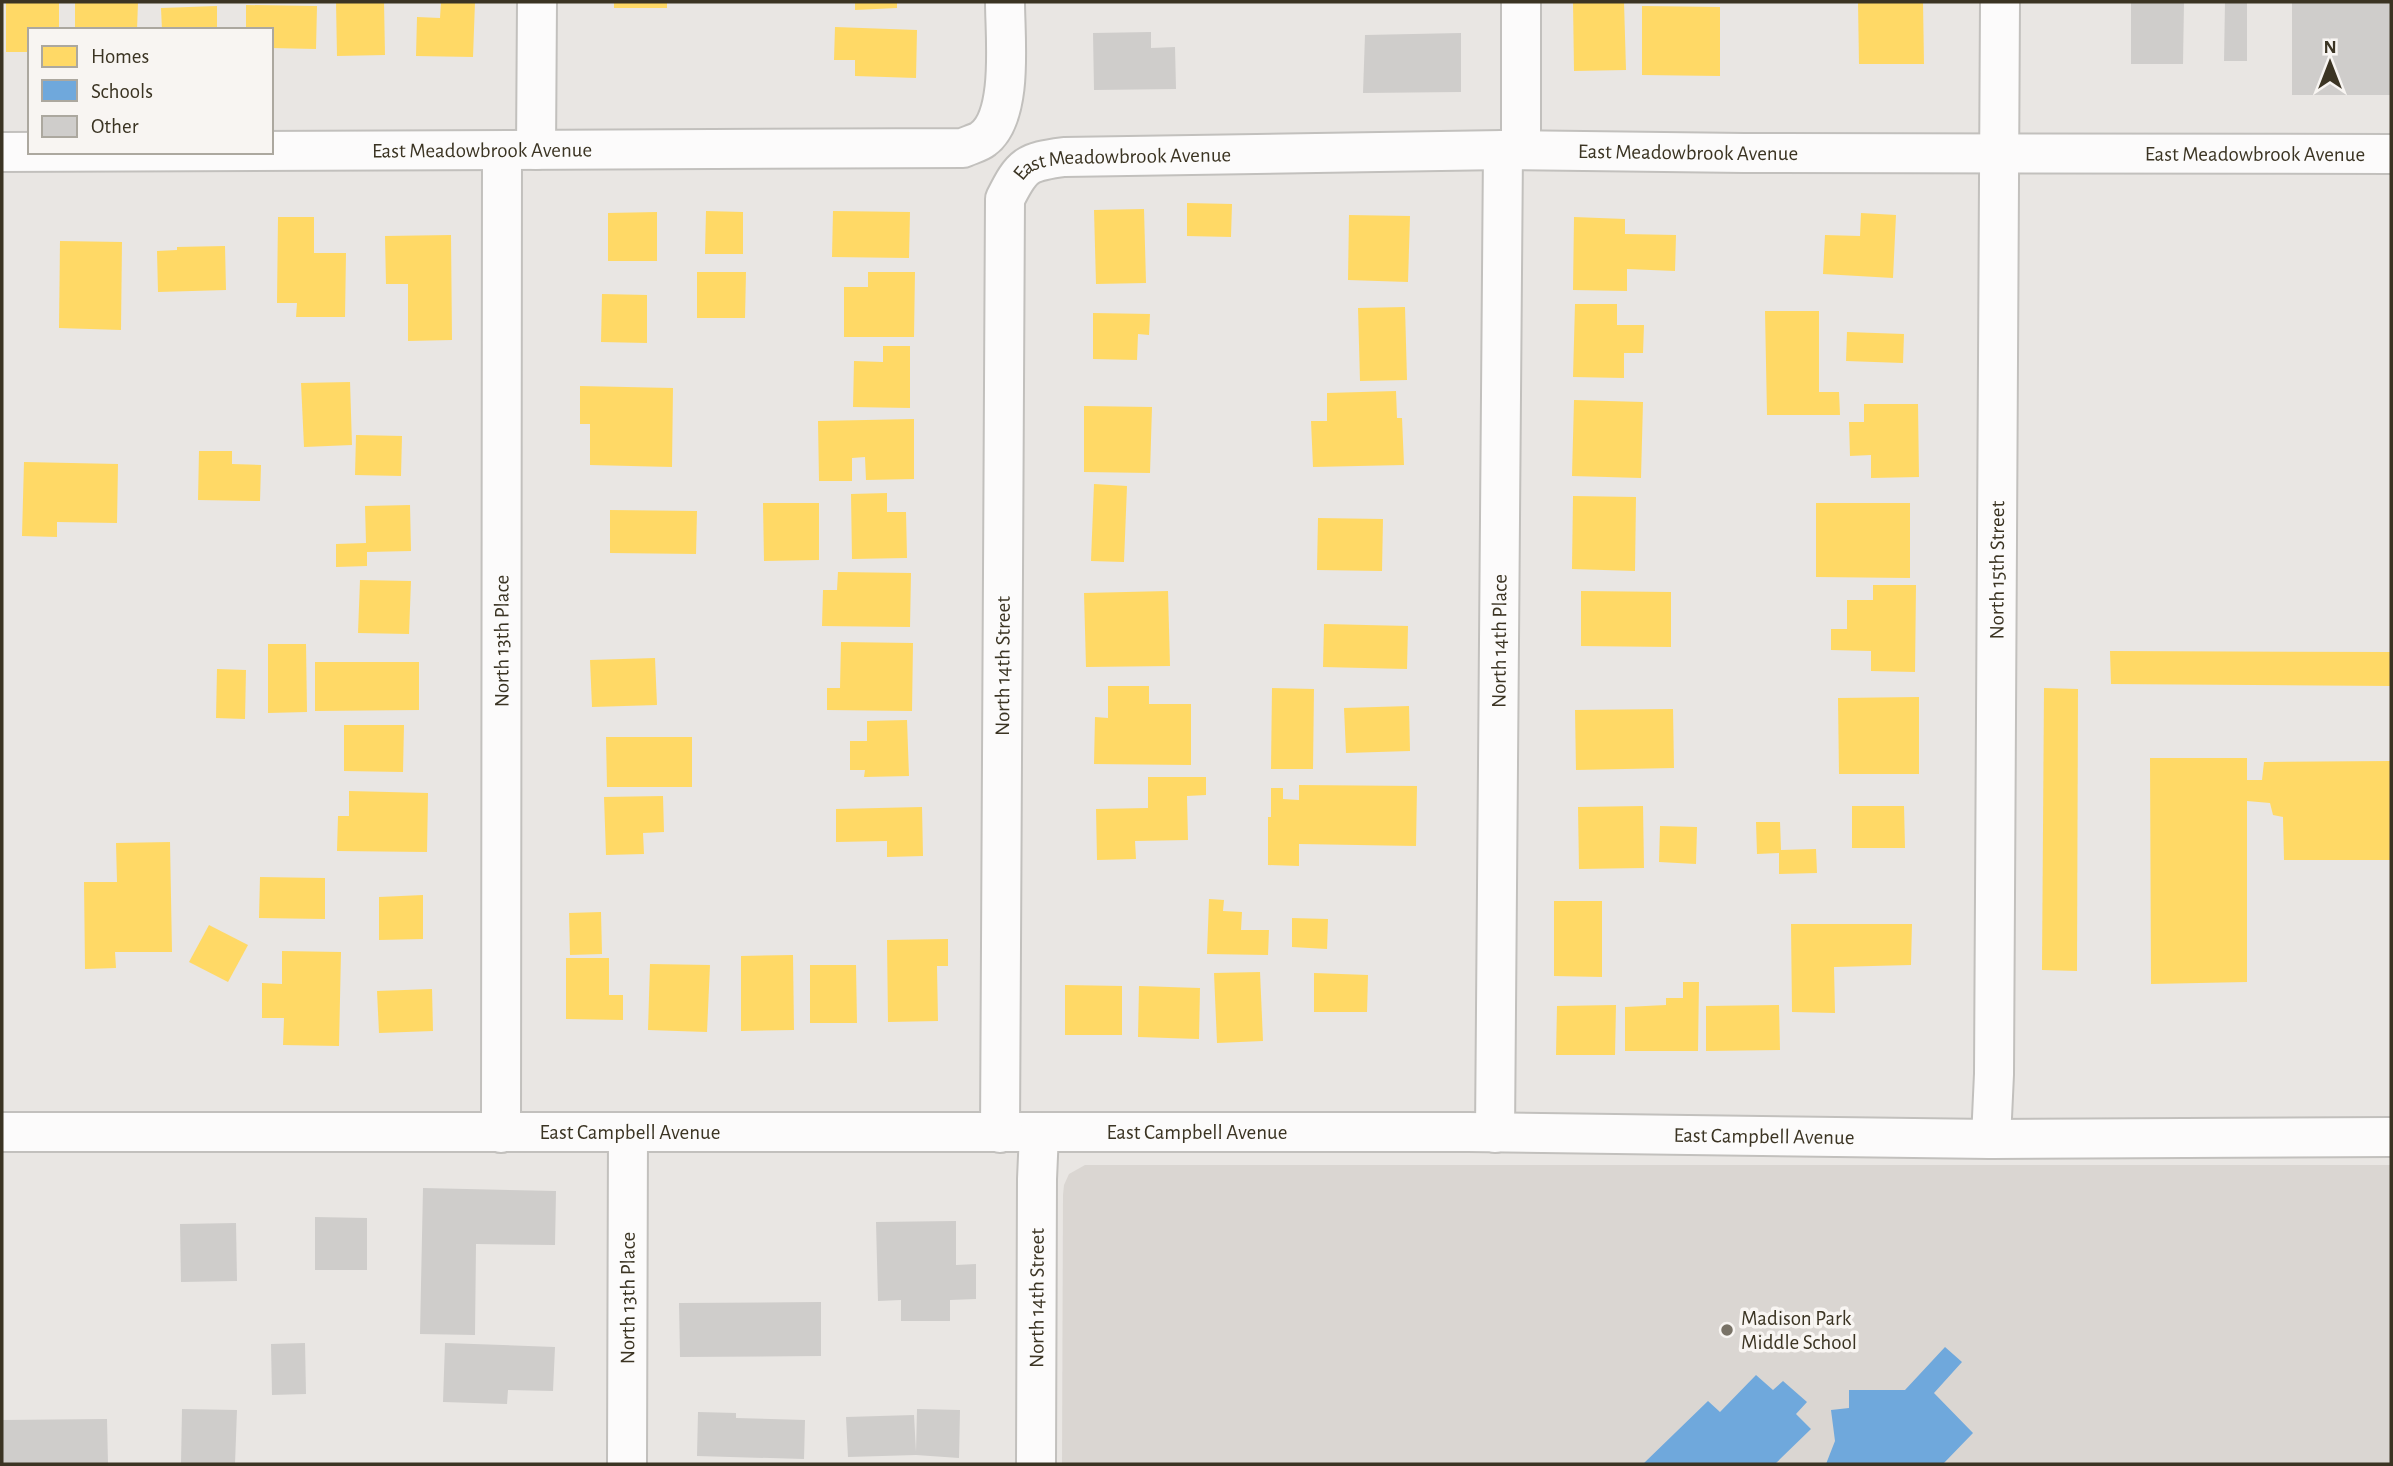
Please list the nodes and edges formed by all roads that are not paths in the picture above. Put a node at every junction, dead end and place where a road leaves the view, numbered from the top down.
1 (537, 2) edge
2 (1005, 2) edge
3 (1521, 2) edge
4 (2000, 2) edge
5 (1512, 150) junction
6 (273, 151) edge
7 (519, 151) junction
8 (2, 152) edge
9 (28, 152) edge
10 (1999, 154) junction
11 (2391, 154) edge
12 (1006, 199) joint
13 (2, 1132) edge
14 (501, 1133) junction
15 (628, 1133) junction
16 (1000, 1133) junction
17 (1039, 1133) junction
18 (1495, 1133) junction
19 (2391, 1137) edge
20 (1991, 1139) junction
21 (628, 1464) edge
22 (1036, 1464) edge

1 - 7 street, North 13th Place
2 - 7 street, East Meadowbrook Avenue
3 - 5 street, North 14th Place
4 - 10 street, North 15th Street
5 - 10 street, East Meadowbrook Avenue
5 - 12 street, East Meadowbrook Avenue
5 - 18 street, North 14th Place
6 - 7 street, East Meadowbrook Avenue
7 - 14 street, North 13th Place
8 - 9 street, East Meadowbrook Avenue
10 - 11 street, East Meadowbrook Avenue
10 - 20 street, North 15th Street
12 - 16 street, North 14th Street
13 - 14 street, East Campbell Avenue
14 - 15 street, East Campbell Avenue
15 - 16 street, East Campbell Avenue
15 - 21 street, North 13th Place
16 - 17 street, East Campbell Avenue
17 - 18 street, East Campbell Avenue
17 - 22 street, North 14th Street
18 - 20 street, East Campbell Avenue
19 - 20 street, East Campbell Avenue

